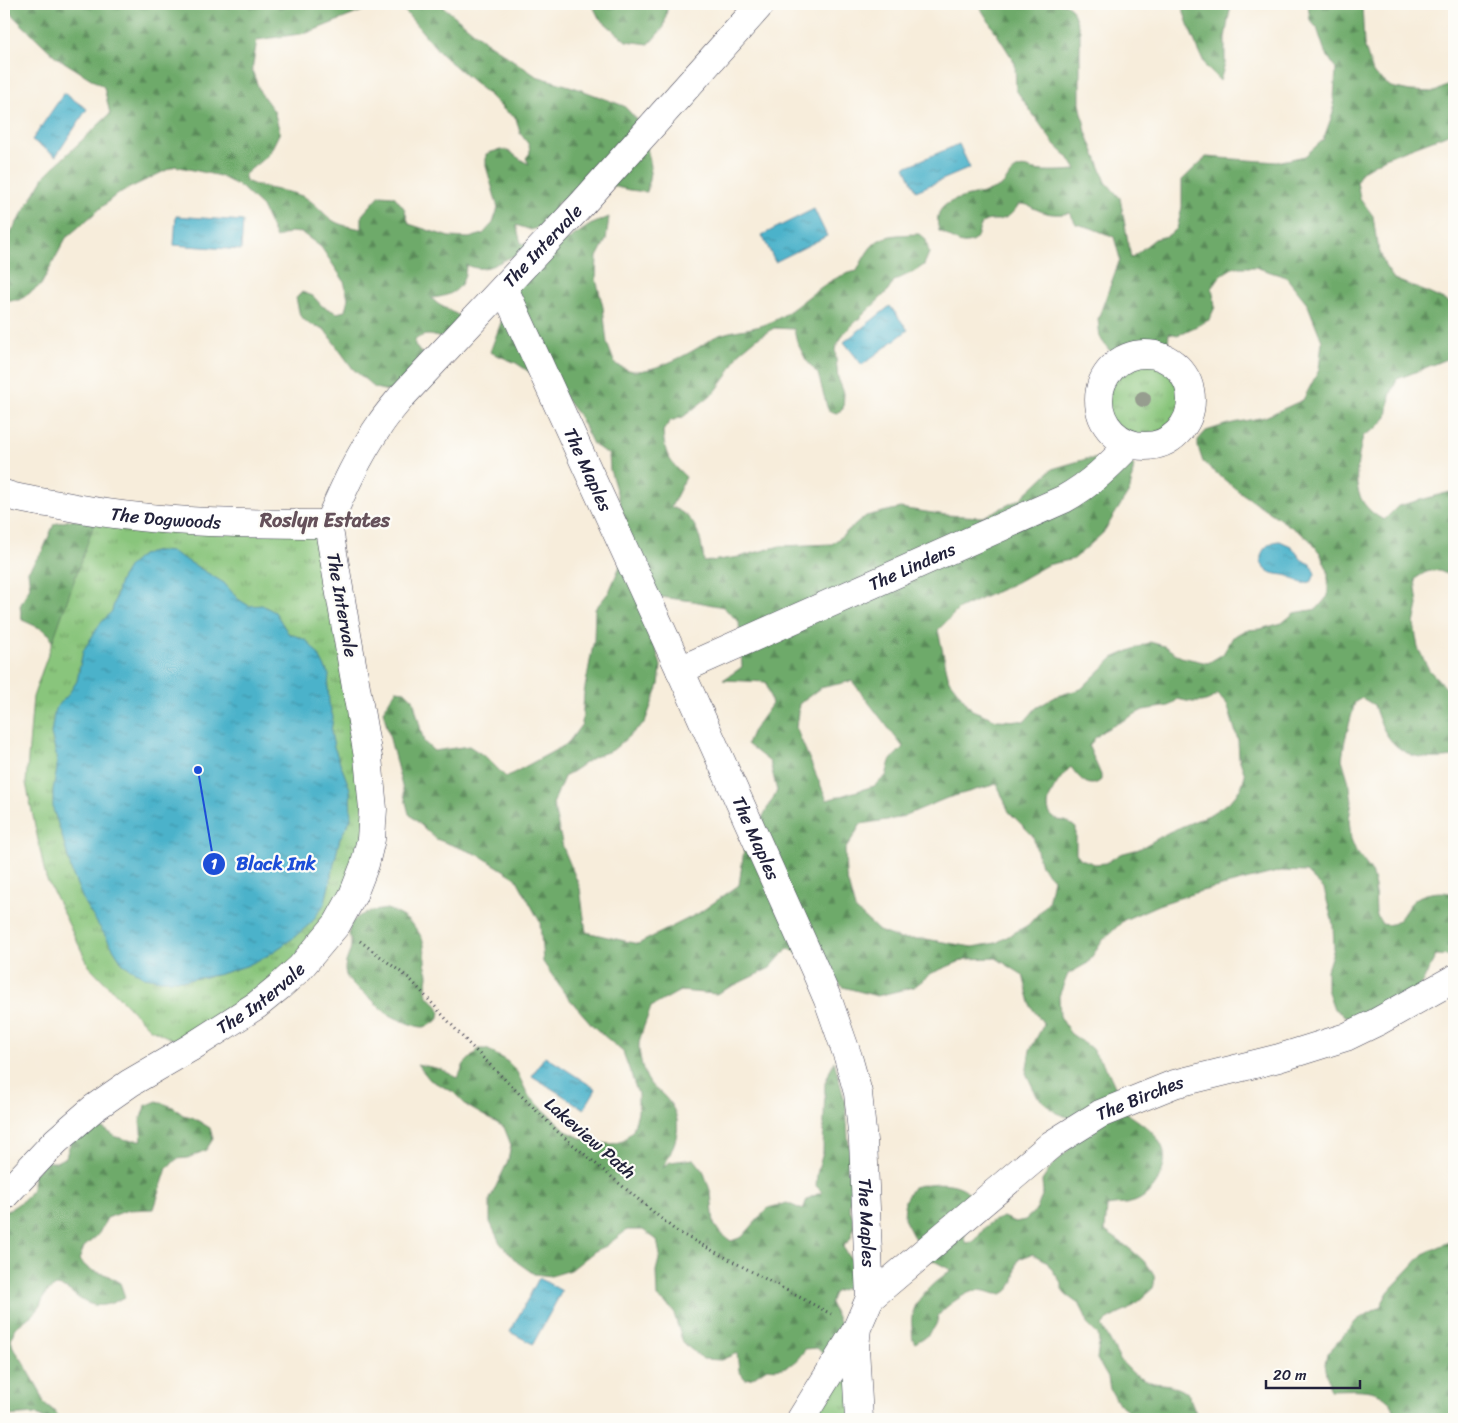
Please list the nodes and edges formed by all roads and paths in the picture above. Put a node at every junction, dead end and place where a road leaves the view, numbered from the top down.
1 (761, 4) edge
2 (504, 288) junction
3 (1130, 444) dead end
4 (4, 494) edge
5 (328, 524) junction
6 (680, 670) junction
7 (337, 924) junction
8 (1454, 979) edge
9 (4, 1196) edge
10 (870, 1298) junction
11 (858, 1328) junction
12 (801, 1419) edge
13 (859, 1419) edge

1 - 2 street, The Intervale
2 - 5 street, The Intervale
2 - 6 street, The Maples
3 - 6 street, The Lindens
4 - 5 street, The Dogwoods
5 - 7 street, The Intervale
6 - 10 street, The Maples
7 - 9 street, The Intervale
7 - 11 path, Lakeview Path
8 - 10 street, The Birches
10 - 11 street, The Maples
11 - 12 street
11 - 13 street, The Maples

